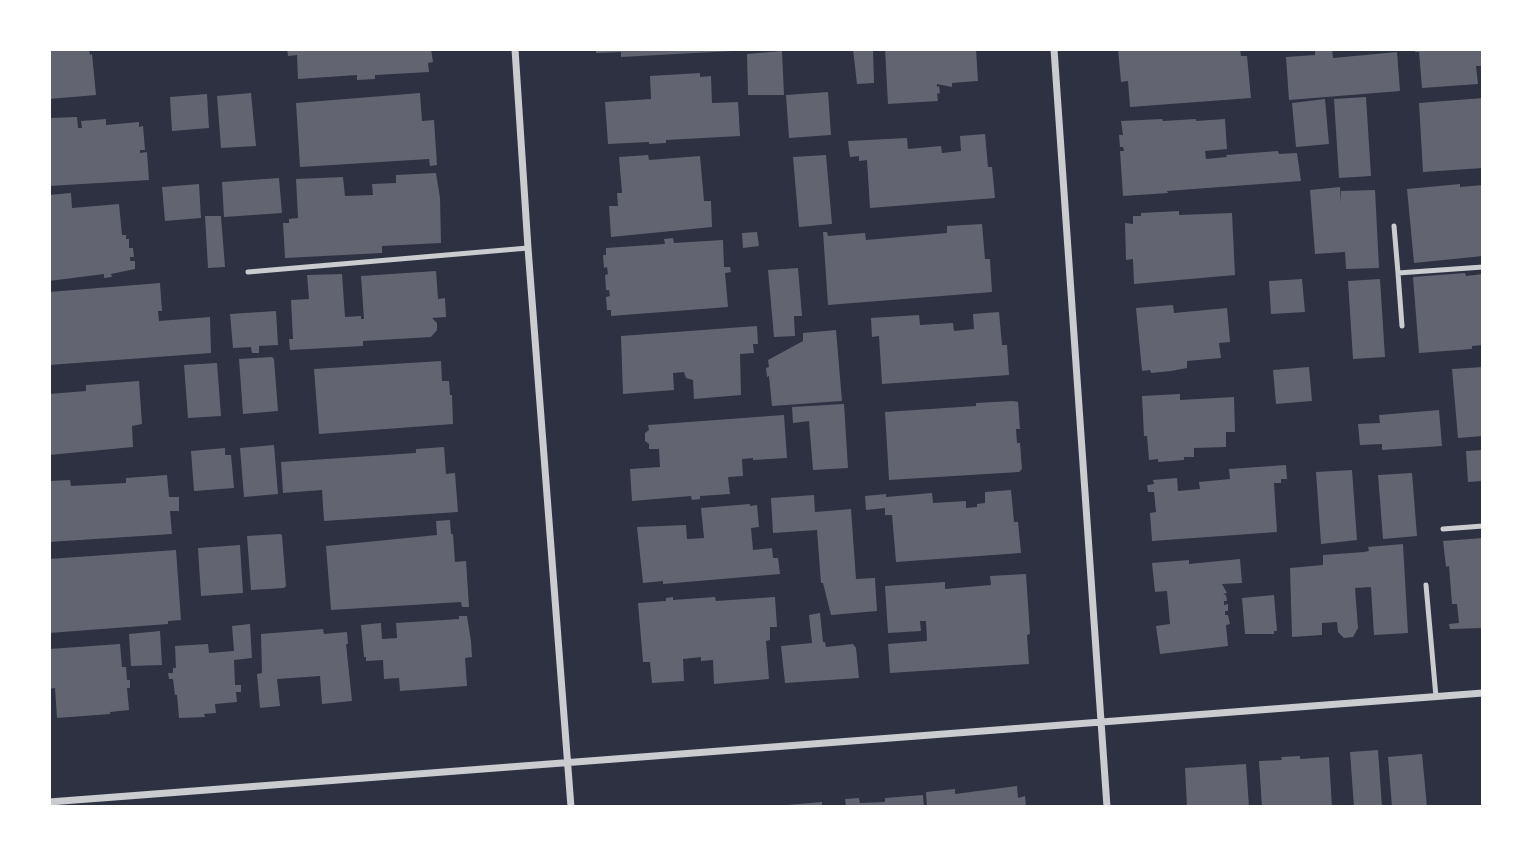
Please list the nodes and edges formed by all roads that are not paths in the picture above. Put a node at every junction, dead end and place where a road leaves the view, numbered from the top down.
1 (515, 49) edge
2 (1054, 49) edge
3 (1394, 226) dead end
4 (528, 248) junction
5 (1483, 267) edge
6 (248, 272) dead end
7 (1398, 273) junction
8 (1402, 326) dead end
9 (1483, 526) edge
10 (1443, 528) dead end
11 (1426, 585) dead end
12 (1483, 693) edge
13 (1436, 696) junction
14 (1100, 721) junction
15 (568, 762) junction
16 (49, 802) edge
17 (571, 807) edge
18 (1107, 807) edge

1 - 4 street
2 - 14 street
3 - 7 lane
4 - 6 lane
4 - 15 street
5 - 7 lane
7 - 8 lane
9 - 10 lane
11 - 13 lane
12 - 13 street
13 - 14 street
14 - 15 street
14 - 18 street
15 - 16 street
15 - 17 street

